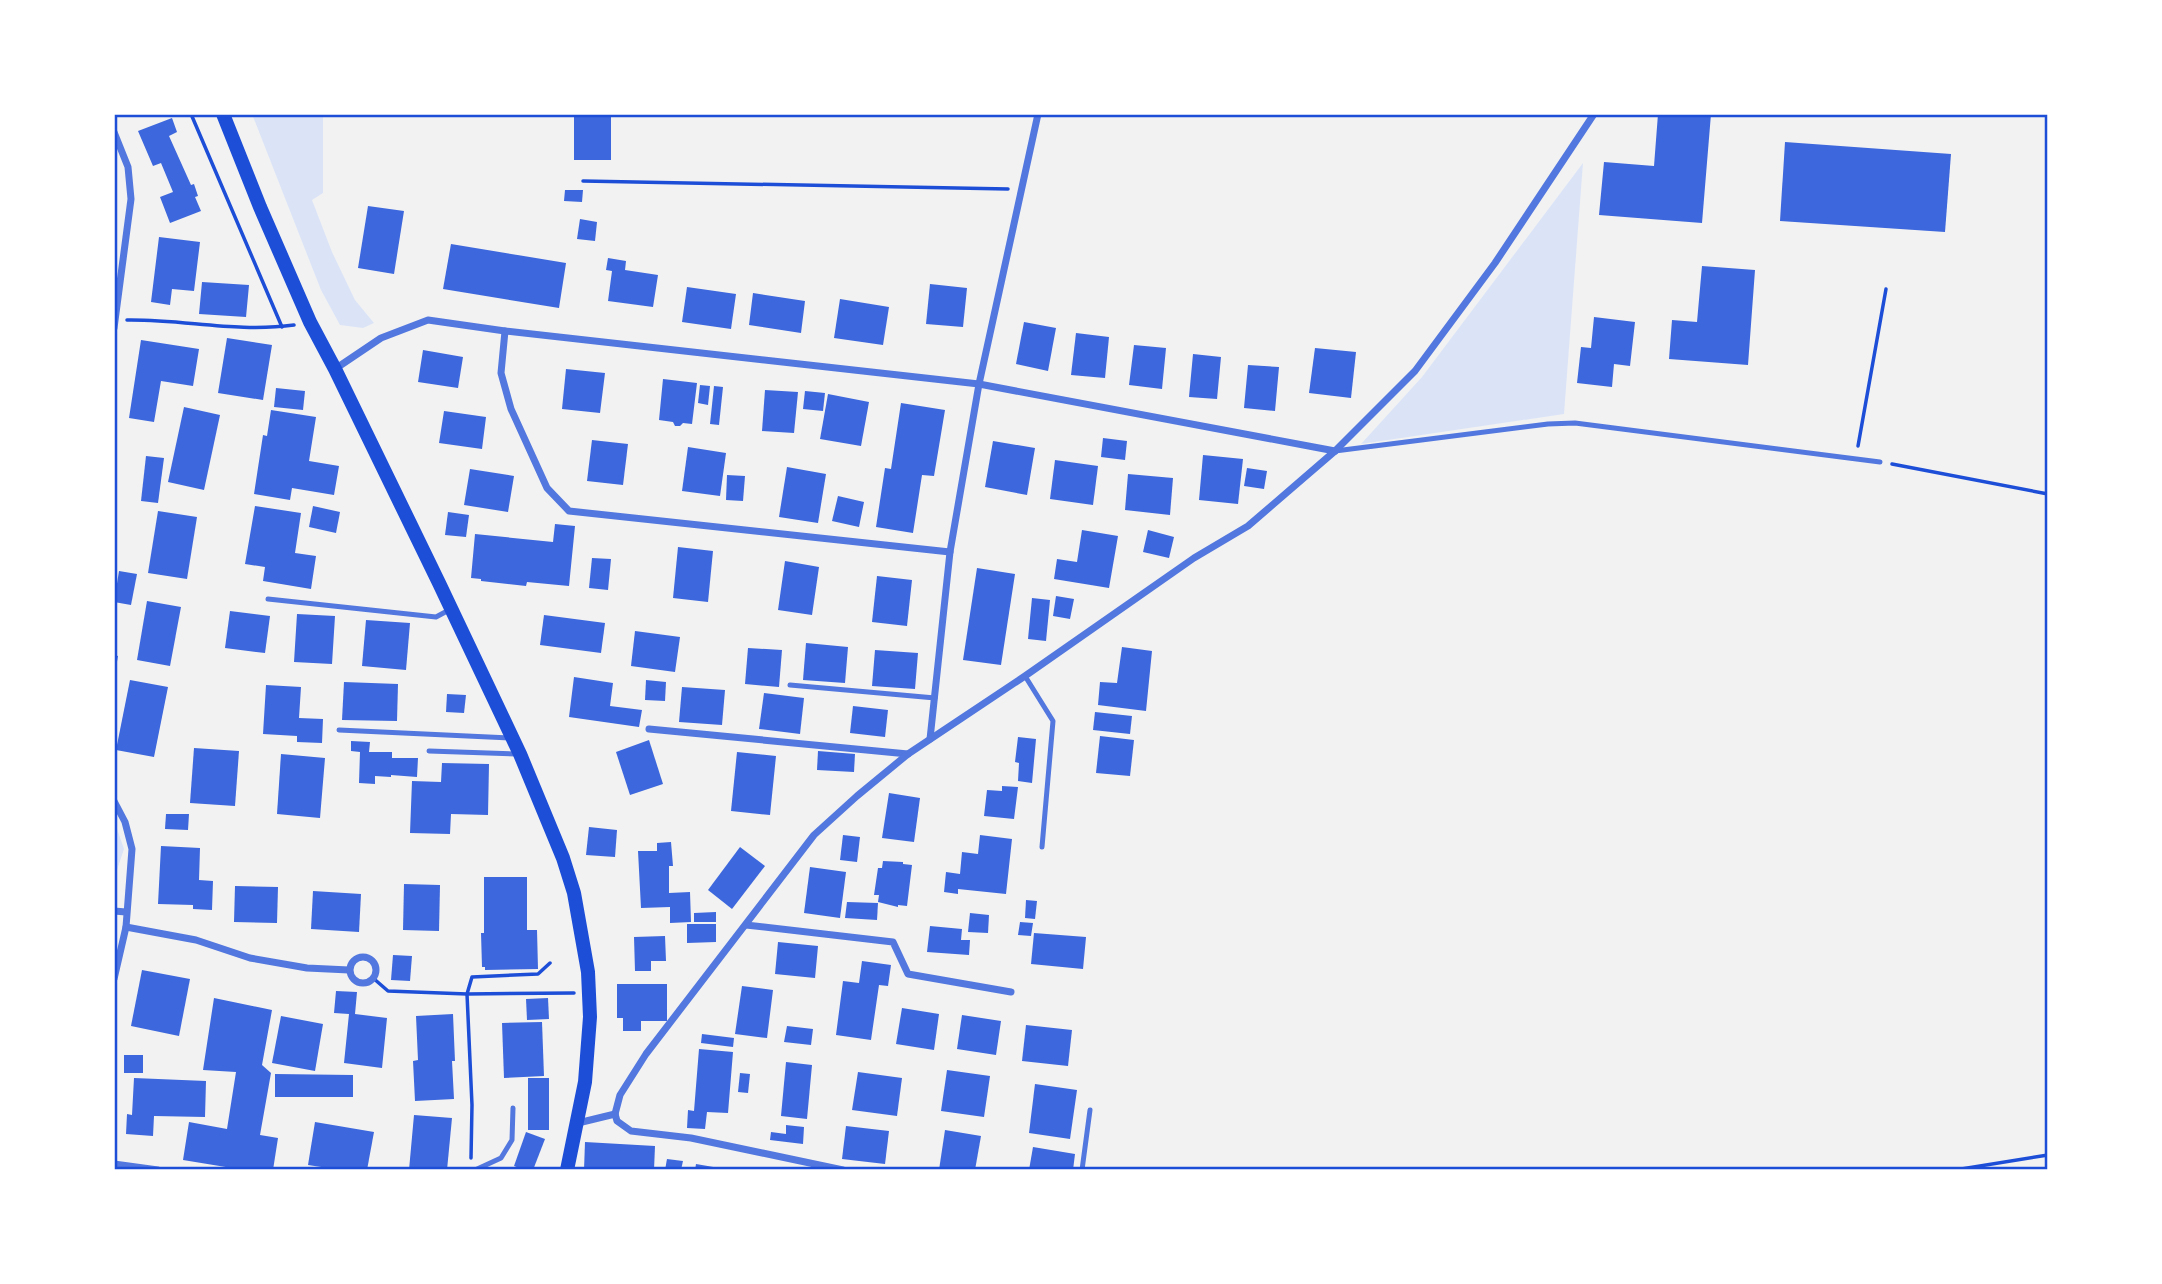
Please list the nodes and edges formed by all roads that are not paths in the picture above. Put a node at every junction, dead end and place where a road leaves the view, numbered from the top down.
1 (223, 114) edge
2 (1038, 114) edge
3 (1594, 114) edge
4 (114, 132) edge
5 (115, 320) edge
6 (114, 328) edge
7 (505, 331) junction
8 (335, 369) junction
9 (979, 384) junction
10 (1335, 451) junction
11 (1880, 462) road end
12 (950, 552) junction
13 (268, 599) dead end
14 (452, 608) junction
15 (1025, 676) junction
16 (790, 685) dead end
17 (935, 698) junction
18 (649, 729) dead end
19 (339, 730) dead end
20 (512, 738) junction
21 (930, 739) junction
22 (429, 751) dead end
23 (520, 754) junction
24 (908, 754) junction
25 (114, 801) edge
26 (1042, 847) dead end
27 (114, 911) edge
28 (126, 912) junction
29 (746, 925) junction
30 (126, 928) junction
31 (349, 971) junction
32 (114, 979) edge
33 (1011, 992) dead end
34 (513, 1108) dead end
35 (1090, 1110) dead end
36 (615, 1114) junction
37 (577, 1123) junction
38 (114, 1164) edge
39 (158, 1170) edge
40 (473, 1170) edge
41 (567, 1170) edge
42 (843, 1170) edge
43 (1082, 1170) edge

1 - 8 main road
2 - 9 street
3 - 10 street
4 - 5 street
5 - 6 street
7 - 8 street
7 - 9 street
7 - 12 street
8 - 14 main road
9 - 10 street
9 - 12 street
10 - 11 lane
10 - 15 street
12 - 17 street
13 - 14 lane
14 - 20 main road
15 - 21 street
15 - 26 lane
16 - 17 lane
17 - 21 street
18 - 24 street
19 - 20 lane
20 - 23 main road
21 - 24 street
22 - 23 lane
23 - 37 main road
24 - 29 street
25 - 28 street
27 - 28 street
28 - 30 street
29 - 33 street
29 - 36 street
30 - 31 street
30 - 32 street
31 - 31 street
34 - 40 lane
35 - 43 lane
36 - 37 street
36 - 42 street
37 - 41 main road
38 - 39 street

